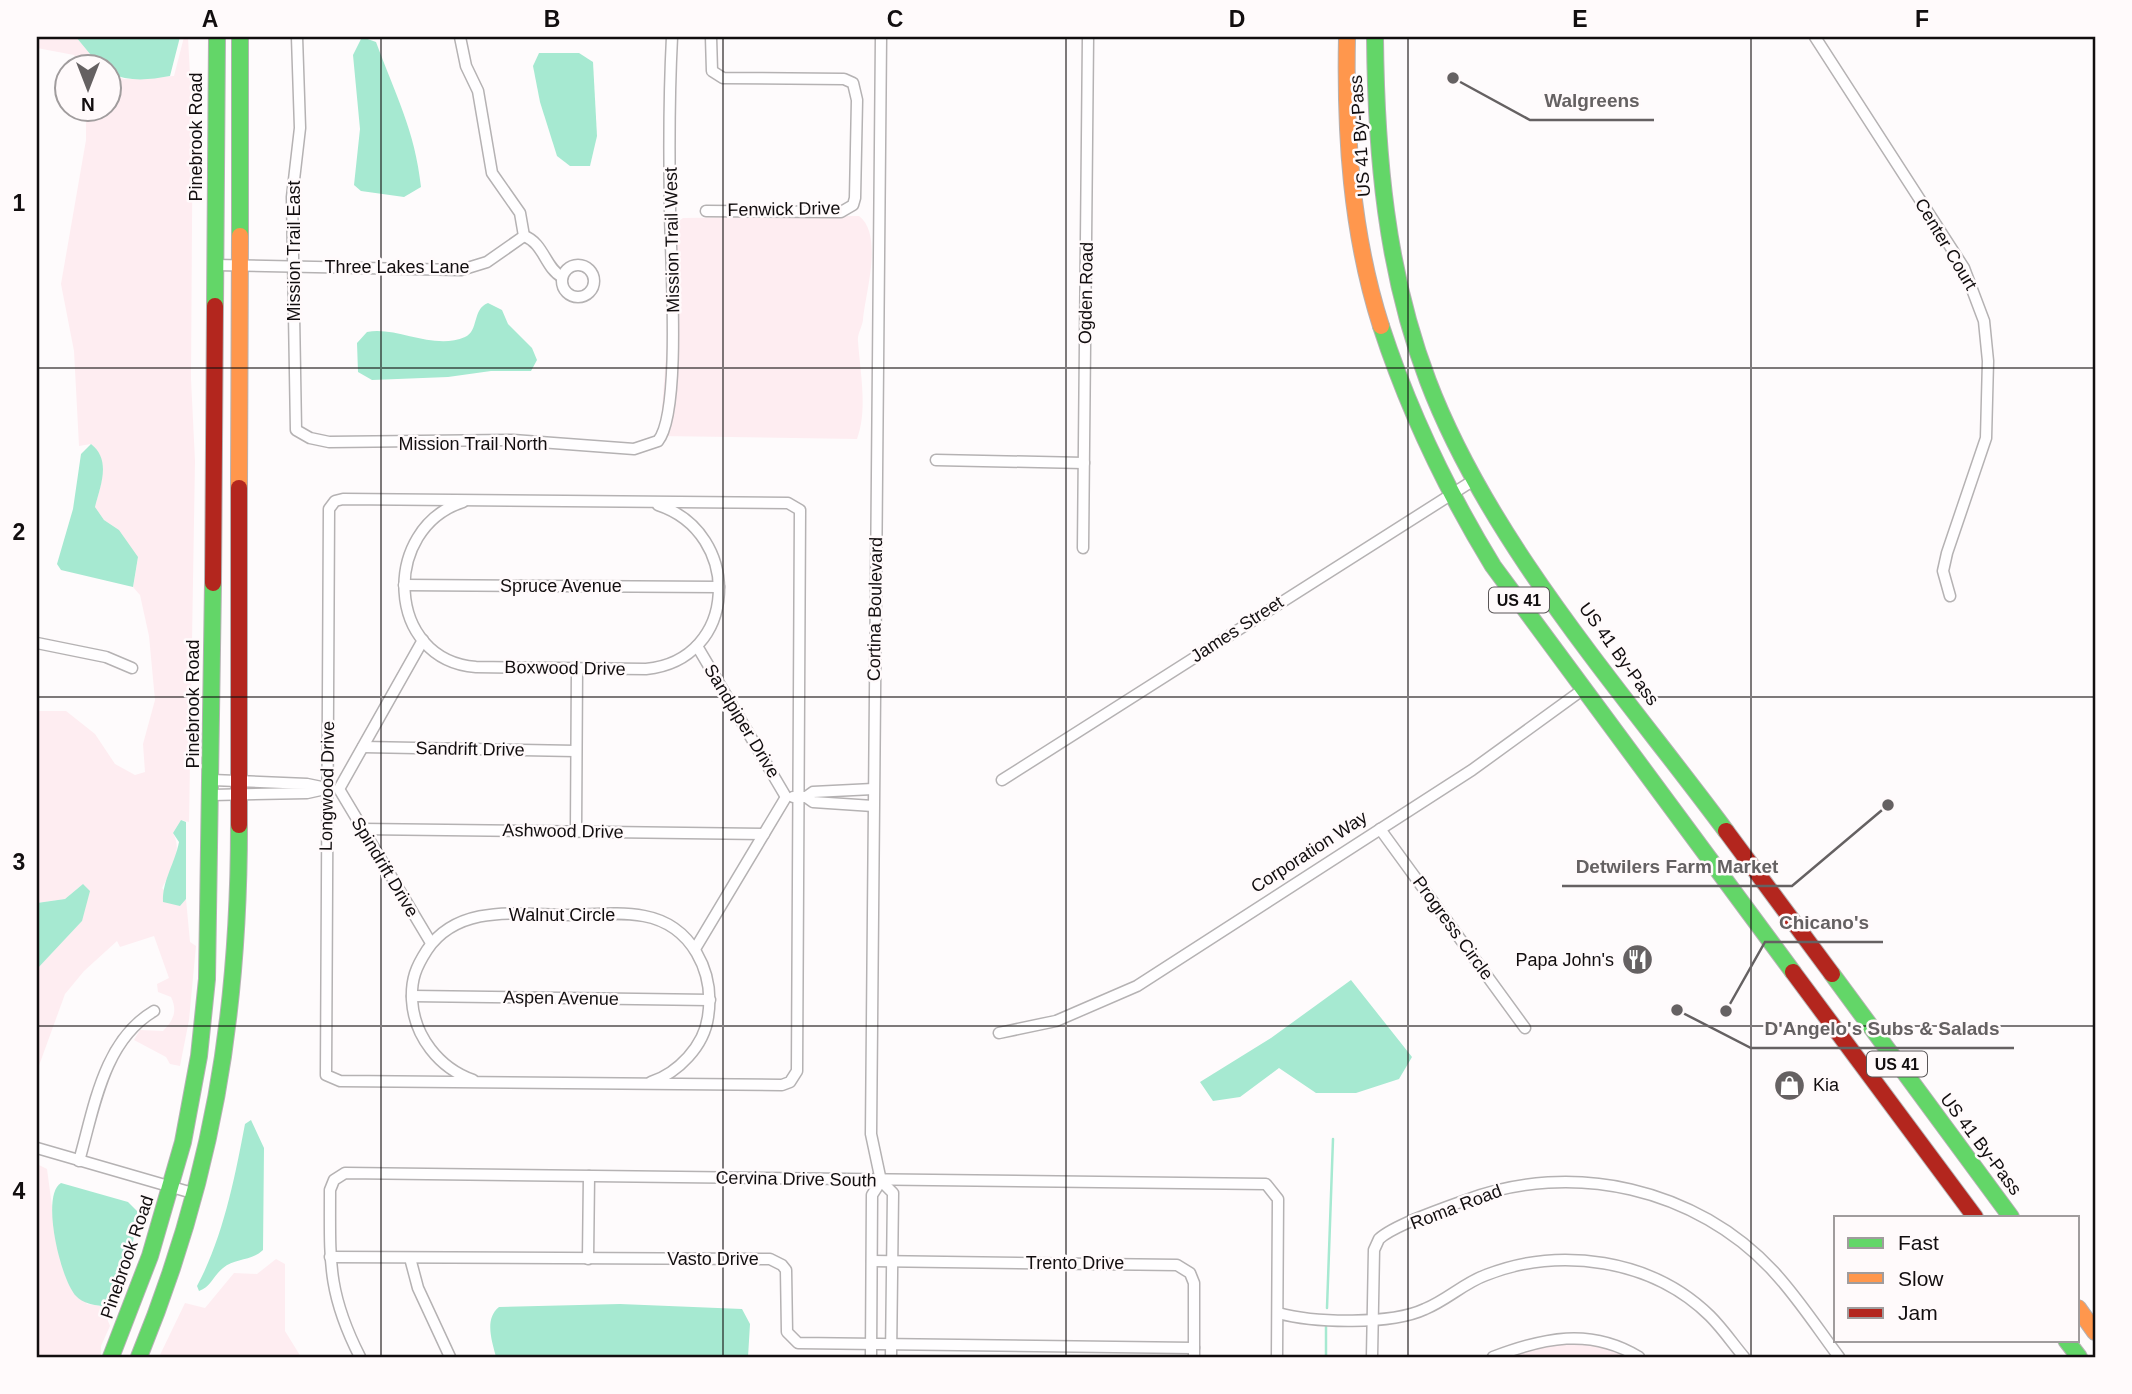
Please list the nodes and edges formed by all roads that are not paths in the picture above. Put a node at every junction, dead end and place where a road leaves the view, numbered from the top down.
1 (216, 37) edge
2 (240, 37) edge
3 (297, 37) edge
4 (460, 37) edge
5 (671, 37) edge
6 (711, 37) edge
7 (881, 37) edge
8 (1088, 37) edge
9 (1347, 37) edge
10 (1375, 37) edge
11 (1815, 37) edge
12 (706, 211) dead end
13 (524, 236) junction
14 (1361, 236) junction
15 (215, 265) junction
16 (240, 265) junction
17 (292, 267) junction
18 (562, 277) dead end
19 (1399, 284) junction
20 (295, 423) joint
21 (658, 441) joint
22 (936, 460) dead end
23 (1084, 463) junction
24 (1474, 480) junction
25 (1448, 495) junction
26 (473, 500) junction
27 (642, 502) junction
28 (1083, 548) dead end
29 (404, 585) junction
30 (719, 587) junction
31 (1950, 596) dead end
32 (423, 640) junction
33 (37, 643) edge
34 (696, 646) junction
35 (132, 668) dead end
36 (577, 668) junction
37 (1585, 688) junction
38 (1627, 699) junction
39 (363, 747) junction
40 (576, 751) junction
41 (1002, 780) dead end
42 (212, 788) junction
43 (237, 788) junction
44 (334, 789) junction
45 (873, 789) junction
46 (1663, 791) junction
47 (786, 797) junction
48 (803, 797) junction
49 (873, 806) junction
50 (362, 829) junction
51 (1380, 829) junction
52 (576, 832) junction
53 (764, 834) junction
54 (1798, 929) junction
55 (431, 943) junction
56 (1775, 946) junction
57 (695, 948) junction
58 (412, 996) junction
59 (710, 1000) junction
60 (154, 1011) dead end
61 (1525, 1028) dead end
62 (999, 1033) dead end
63 (482, 1082) junction
64 (641, 1085) junction
65 (1916, 1089) junction
66 (37, 1148) edge
67 (79, 1160) junction
68 (589, 1177) junction
69 (881, 1181) junction
70 (1951, 1184) junction
71 (171, 1187) junction
72 (196, 1194) junction
73 (1998, 1200) junction
74 (1974, 1216) edge
75 (2010, 1216) edge
76 (330, 1256) junction
77 (410, 1258) junction
78 (588, 1259) junction
79 (872, 1261) junction
80 (892, 1262) junction
81 (2080, 1311) edge
82 (1278, 1313) junction
83 (1373, 1321) junction
84 (2095, 1332) edge
85 (2068, 1342) edge
86 (871, 1345) junction
87 (892, 1345) junction
88 (1194, 1353) edge
89 (111, 1357) edge
90 (139, 1357) edge
91 (360, 1357) edge
92 (450, 1357) edge
93 (871, 1357) edge
94 (891, 1357) edge
95 (1277, 1357) edge
96 (1372, 1357) edge
97 (1493, 1357) edge
98 (1639, 1357) edge
99 (1744, 1357) edge
100 (1839, 1357) edge
101 (2079, 1357) edge

1 - 15 main road, Pinebrook Road
2 - 16 main road
3 - 17 street, Mission Trail East
4 - 13 street
5 - 21 street, Mission Trail West
6 - 12 street, Fenwick Drive
7 - 45 street, Cortina Boulevard
8 - 23 street, Ogden Road
9 - 14 main road, US 41 By-Pass / US 41
10 - 19 main road, US 41 By-Pass / US 41
11 - 31 street, Center Court
13 - 17 street, Three Lakes Lane
13 - 18 street
14 - 19 main road
14 - 25 main road, US 41 By-Pass / US 41
15 - 16 street, Three Lakes Lane
15 - 42 main road, Pinebrook Road
16 - 17 street, Three Lakes Lane
16 - 43 main road
17 - 20 street, Mission Trail East
19 - 24 main road, US 41 By-Pass / US 41
20 - 21 street, Mission Trail North
22 - 23 street
23 - 28 street, Ogden Road
24 - 25 street, James Street
24 - 38 main road, US 41 By-Pass / US 41
25 - 37 main road, US 41 By-Pass / US 41
25 - 41 street, James Street
26 - 27 street, Longwood Drive
26 - 29 street, Boxwood Drive
26 - 44 street, Longwood Drive
27 - 30 street, Boxwood Drive
27 - 48 street, Longwood Drive
29 - 30 street, Spruce Avenue
29 - 32 street, Boxwood Drive
30 - 34 street, Boxwood Drive
32 - 36 street, Boxwood Drive
32 - 39 street
33 - 35 street
34 - 36 street, Boxwood Drive
34 - 47 street, Sandpiper Drive
36 - 40 street
37 - 38 main road
37 - 46 main road, US 41 By-Pass / US 41
37 - 51 street, Corporation Way
38 - 54 main road, US 41 By-Pass / US 41
39 - 40 street, Sandrift Drive
39 - 44 street
40 - 52 street
42 - 43 street
42 - 71 main road, Pinebrook Road
43 - 44 street
43 - 72 main road
44 - 50 street, Spindrift Drive
44 - 63 street, Longwood Drive
45 - 48 street
45 - 49 street, Cortina Boulevard
46 - 54 main road
46 - 56 main road, US 41 By-Pass / US 41
47 - 48 street
47 - 53 street
48 - 49 street
48 - 64 street, Longwood Drive
49 - 69 street, Cortina Boulevard
50 - 52 street, Ashwood Drive
50 - 55 street, Spindrift Drive
51 - 61 street, Progress Circle
51 - 62 street, Corporation Way
52 - 53 street, Ashwood Drive
53 - 57 street
54 - 56 main road
54 - 65 main road, US 41 By-Pass / US 41
55 - 57 street, Walnut Circle
55 - 58 street, Walnut Circle
56 - 65 main road
56 - 70 main road, US 41 By-Pass / US 41
57 - 59 street, Walnut Circle
58 - 59 street, Aspen Avenue
58 - 63 street, Walnut Circle
59 - 64 street, Walnut Circle
60 - 67 street
63 - 64 street, Longwood Drive
65 - 73 main road, US 41 By-Pass / US 41
66 - 67 street
67 - 71 street
68 - 69 street, Cervina Drive South
68 - 76 street, Cervina Drive South
68 - 78 street
69 - 79 street, Cortina Boulevard
69 - 80 street, Cortina Boulevard
69 - 82 street, Cervina Drive South
70 - 73 main road
70 - 74 main road, US 41 By-Pass / US 41
71 - 72 street
71 - 89 main road, Pinebrook Road
72 - 90 main road
73 - 75 main road, US 41 By-Pass / US 41
76 - 77 street, Vasto Drive
76 - 91 street, Cervina Drive South
77 - 78 street, Vasto Drive
77 - 92 street
78 - 86 street, Vasto Drive
79 - 80 street, Trento Drive
79 - 86 street, Cortina Boulevard
80 - 87 street, Cortina Boulevard
80 - 88 street, Trento Drive
81 - 84 main road
82 - 83 street
82 - 95 street, Cervina Drive South
83 - 96 street, Roma Road
83 - 99 street
83 - 100 street, Roma Road
85 - 101 main road
86 - 87 street, Vasto Drive
86 - 93 street, Cortina Boulevard
87 - 88 street, Vasto Drive
87 - 94 street, Cortina Boulevard
97 - 98 street

